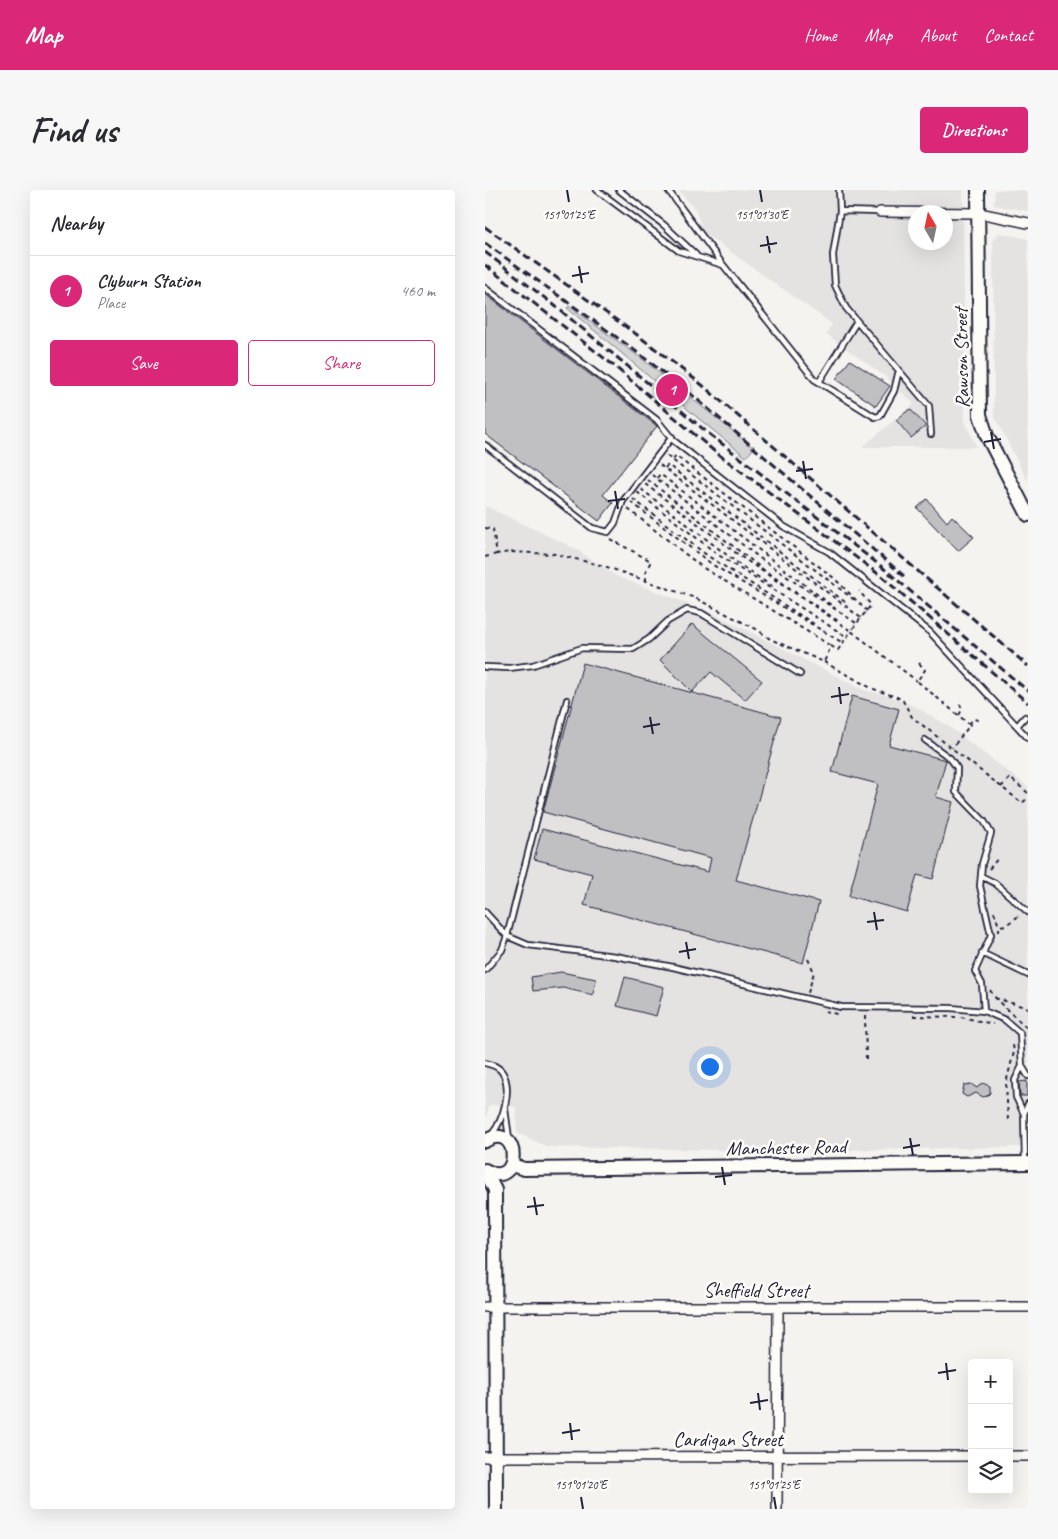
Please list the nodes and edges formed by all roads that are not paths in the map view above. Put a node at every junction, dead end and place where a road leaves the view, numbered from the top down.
1 (597, 190) edge
2 (619, 190) edge
3 (668, 190) edge
4 (839, 190) edge
5 (979, 190) edge
6 (840, 212) junction
7 (880, 212) joint
8 (979, 213) junction
9 (1028, 223) edge
10 (697, 256) junction
11 (724, 266) junction
12 (485, 288) edge
13 (857, 321) junction
14 (899, 370) junction
15 (819, 382) junction
16 (931, 434) dead end
17 (672, 437) junction
18 (485, 445) edge
19 (1028, 515) edge
20 (485, 667) edge
21 (800, 674) dead end
22 (567, 700) dead end
23 (1025, 717) dead end
24 (1017, 726) junction
25 (1028, 738) edge
26 (925, 740) dead end
27 (981, 876) junction
28 (485, 912) edge
29 (1028, 912) edge
30 (507, 936) junction
31 (982, 953) junction
32 (485, 970) edge
33 (1028, 975) edge
34 (984, 1011) junction
35 (485, 1063) edge
36 (1022, 1066) junction
37 (1028, 1076) edge
38 (1028, 1104) edge
39 (504, 1105) junction
40 (1024, 1114) junction
41 (485, 1141) edge
42 (511, 1158) junction
43 (1027, 1163) edge
44 (485, 1170) edge
45 (495, 1190) junction
46 (1028, 1307) edge
47 (491, 1308) edge
48 (778, 1308) junction
49 (777, 1456) junction
50 (968, 1456) edge
51 (1013, 1456) edge
52 (1028, 1456) edge
53 (491, 1457) edge
54 (496, 1509) edge
55 (777, 1509) edge

1 - 10 lane
2 - 10 lane
3 - 11 lane
4 - 6 lane
5 - 8 main road, Rawson Street
6 - 7 lane
6 - 13 lane
7 - 8 street
8 - 9 street
8 - 19 main road, Rawson Street
10 - 11 lane
11 - 15 lane
12 - 17 lane
13 - 14 lane
13 - 15 lane
14 - 15 lane
14 - 16 lane
17 - 18 lane
17 - 24 lane
20 - 21 lane
22 - 30 lane
23 - 24 lane
24 - 25 lane
26 - 27 lane
27 - 29 lane
27 - 31 lane
28 - 30 lane
30 - 32 lane
30 - 34 lane
31 - 33 lane
31 - 34 lane
34 - 36 lane
35 - 39 lane
36 - 37 lane
36 - 40 lane
38 - 40 lane
39 - 41 lane
39 - 42 lane
40 - 43 lane
41 - 42 main road, Manchester Road
42 - 43 main road, Manchester Road
42 - 44 main road
42 - 45 main road
44 - 45 main road
45 - 47 main road
46 - 48 street, Sheffield Street
47 - 48 street, Sheffield Street
47 - 53 main road
48 - 49 street
49 - 50 street, Cardigan Street
49 - 53 street, Cardigan Street
49 - 55 street
51 - 52 street
53 - 54 main road

